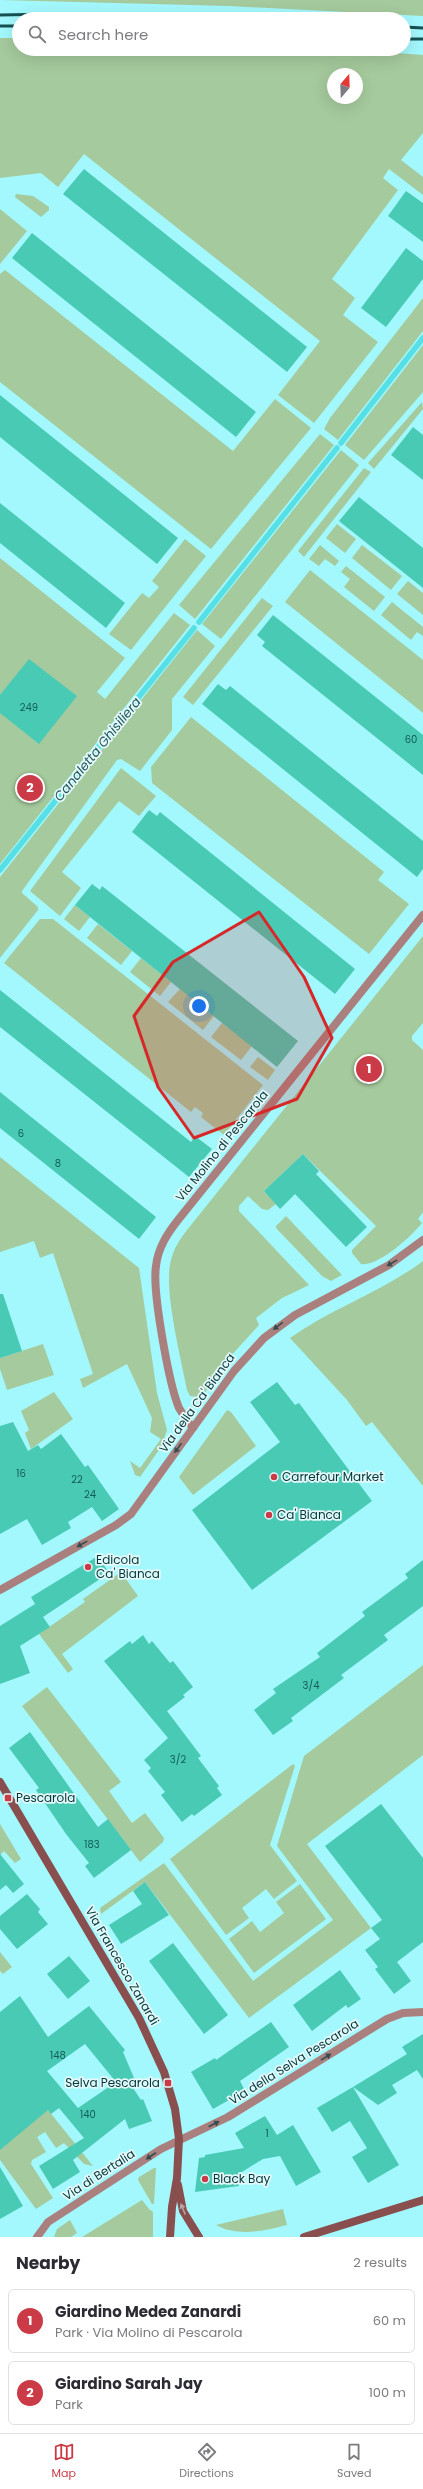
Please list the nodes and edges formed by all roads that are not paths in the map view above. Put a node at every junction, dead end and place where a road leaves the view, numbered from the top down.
1 (423, 915) edge
2 (423, 1240) edge
3 (193, 1428) junction
4 (0, 1590) edge
5 (0, 1782) edge
6 (423, 2012) edge
7 (179, 2140) junction
8 (177, 2178) junction
9 (423, 2200) edge
10 (37, 2237) edge
11 (170, 2237) edge
12 (199, 2237) edge
13 (304, 2237) edge

1 - 3 street, Via Molino di Pescarola
2 -> 3 street, Via della Ca' Bianca
3 -> 4 street, Via della Ca' Bianca
5 - 7 main road, Via Francesco Zanardi
7 -> 6 street, Via della Selva Pescarola
7 - 8 main road, Via Francesco Zanardi
7 -> 10 street, Via di Bertalia
8 - 11 main road, Via Francesco Zanardi
12 -> 8 main road, Via Francesco Zanardi
9 - 13 main road

